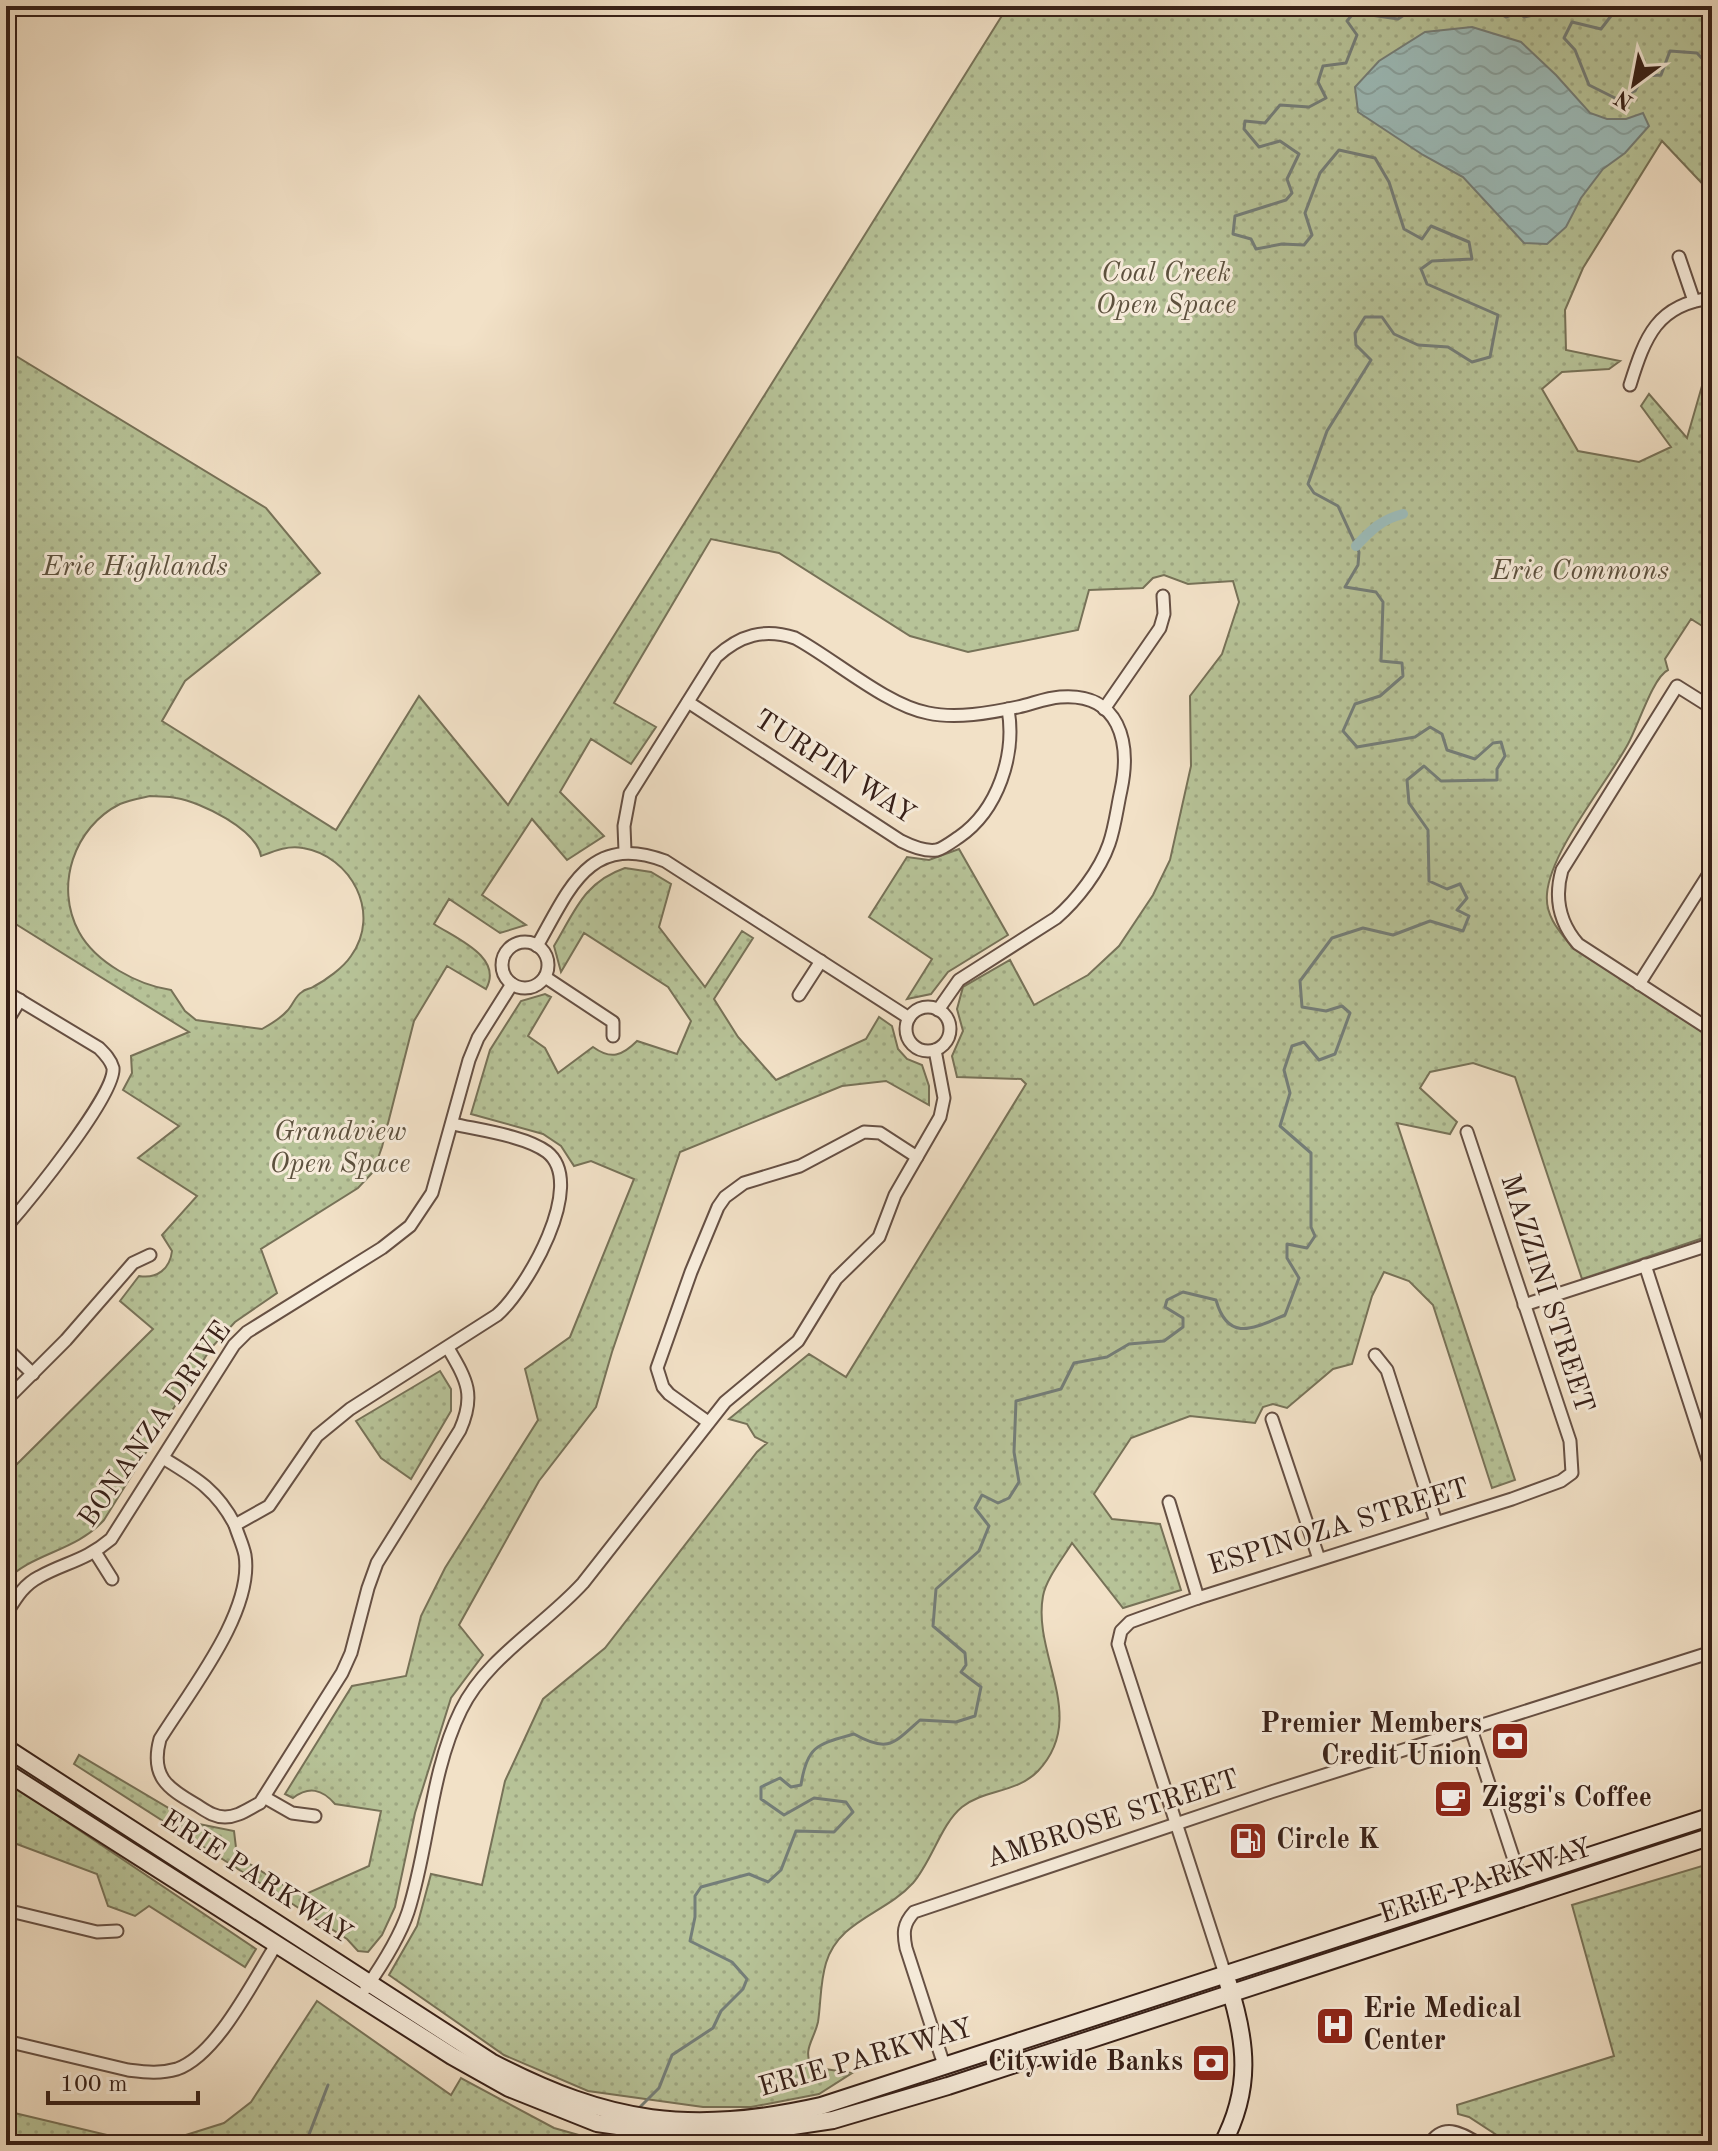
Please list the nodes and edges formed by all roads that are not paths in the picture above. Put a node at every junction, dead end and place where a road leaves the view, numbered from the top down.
1 (1679, 257) dead end
2 (1712, 298) edge
3 (1694, 301) junction
4 (1630, 385) dead end
5 (1163, 596) dead end
6 (688, 702) junction
7 (1712, 708) edge
8 (1008, 709) junction
9 (1104, 709) junction
10 (625, 851) junction
11 (1712, 869) edge
12 (537, 946) junction
13 (818, 959) junction
14 (545, 977) junction
15 (512, 984) junction
16 (1639, 984) junction
17 (6, 992) edge
18 (799, 995) dead end
19 (20, 1000) junction
20 (938, 1010) junction
21 (909, 1018) junction
22 (6, 1023) edge
23 (1712, 1031) edge
24 (613, 1036) dead end
25 (935, 1050) junction
26 (453, 1124) junction
27 (1467, 1132) dead end
28 (917, 1157) junction
29 (6, 1227) edge
30 (1712, 1244) edge
31 (150, 1255) dead end
32 (1645, 1265) junction
33 (1524, 1305) junction
34 (6, 1348) edge
35 (448, 1348) junction
36 (1375, 1355) dead end
37 (33, 1374) junction
38 (6, 1400) edge
39 (1272, 1419) dead end
40 (708, 1422) junction
41 (163, 1458) junction
42 (1712, 1471) edge
43 (1572, 1473) joint
44 (1169, 1502) dead end
45 (1436, 1522) junction
46 (235, 1525) junction
47 (95, 1552) junction
48 (1319, 1559) junction
49 (112, 1579) dead end
50 (1198, 1598) junction
51 (6, 1614) edge
52 (1712, 1652) edge
53 (1471, 1729) junction
54 (6, 1748) edge
55 (6, 1772) edge
56 (264, 1797) junction
57 (315, 1816) dead end
58 (1712, 1816) edge
59 (1176, 1826) junction
60 (1712, 1836) edge
61 (1520, 1878) junction
62 (6, 1910) edge
63 (117, 1931) dead end
64 (276, 1945) junction
65 (1225, 1974) junction
66 (370, 1983) junction
67 (1231, 1992) junction
68 (359, 1998) junction
69 (6, 2041) edge
70 (944, 2065) junction
71 (566, 2106) junction
72 (686, 2128) junction
73 (1222, 2145) edge
74 (1429, 2145) edge
75 (1481, 2145) edge

1 - 3 street
2 - 3 street
3 - 4 street
5 - 9 street
6 - 8 street
6 - 8 street, TURPIN WAY
6 - 10 street
7 - 16 street
8 - 9 street
9 - 20 street
10 - 12 street
10 - 13 street
11 - 16 street
12 - 14 street
12 - 15 street
13 - 18 street
13 - 21 street
14 - 15 street
14 - 24 street
15 - 26 street, BONANZA DRIVE
16 - 23 street
17 - 19 street
19 - 22 street
19 - 29 street
20 - 21 street
20 - 25 street
21 - 25 street
25 - 28 street
26 - 35 street
26 - 41 street, BONANZA DRIVE
27 - 33 street, MAZZINI STREET
28 - 40 street
28 - 40 street
30 - 32 street
31 - 37 street
32 - 33 street
32 - 42 street
33 - 43 street, MAZZINI STREET
34 - 37 street
35 - 46 street
35 - 56 street
36 - 45 street
37 - 38 street
39 - 48 street
40 - 66 street
41 - 46 street
41 - 47 street, BONANZA DRIVE
43 - 45 street, ESPINOZA STREET
44 - 50 street
45 - 48 street, ESPINOZA STREET
46 - 56 street
47 - 49 street
47 - 51 street, BONANZA DRIVE
48 - 50 street, ESPINOZA STREET
50 - 59 street, ESPINOZA STREET
52 - 53 street, AMBROSE STREET
53 - 59 street, AMBROSE STREET
53 - 61 street
54 - 66 main road, ERIE PARKWAY
55 - 64 main road, ERIE PARKWAY
56 - 57 street
58 - 61 main road, ERIE PARKWAY
59 - 65 street
59 - 70 street, AMBROSE STREET
60 - 67 main road, ERIE PARKWAY
61 - 65 main road, ERIE PARKWAY
62 - 63 street
64 - 68 main road, ERIE PARKWAY
64 - 69 street
65 - 67 main road
65 - 70 main road, ERIE PARKWAY
66 - 68 street
66 - 71 main road, ERIE PARKWAY
67 - 72 main road, ERIE PARKWAY
67 - 73 main road
68 - 71 main road, ERIE PARKWAY
70 - 72 main road, ERIE PARKWAY
71 - 72 main road, ERIE PARKWAY
74 - 75 street

